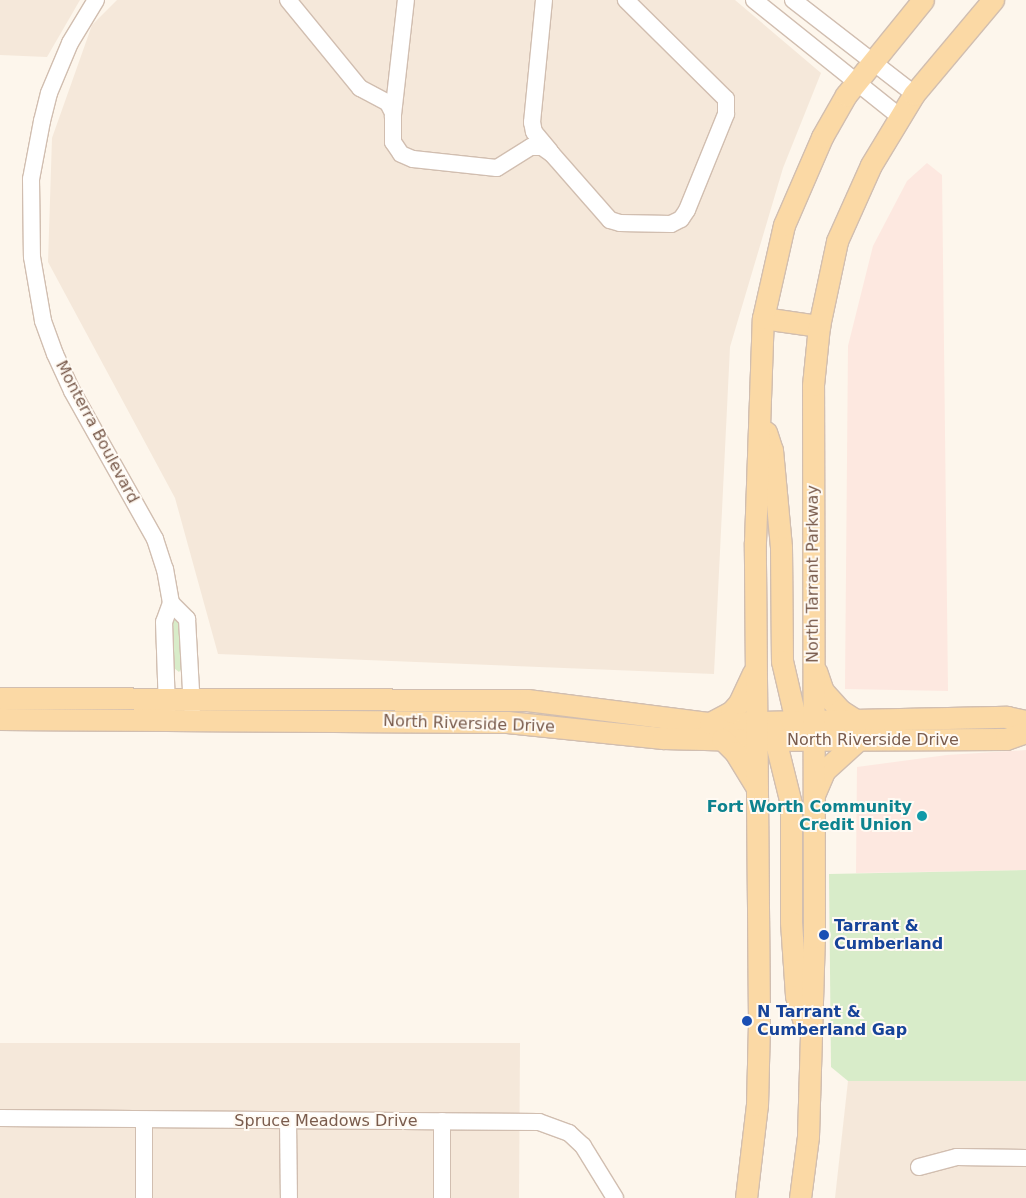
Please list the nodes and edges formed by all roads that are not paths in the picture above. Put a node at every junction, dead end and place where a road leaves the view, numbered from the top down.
1 (96, 0) edge
2 (288, 0) edge
3 (406, 0) edge
4 (544, 0) edge
5 (626, 0) edge
6 (754, 0) edge
7 (793, 0) edge
8 (923, 0) edge
9 (993, 0) edge
10 (874, 60) junction
11 (856, 83) junction
12 (914, 94) junction
13 (899, 116) junction
14 (393, 119) junction
15 (552, 154) junction
16 (763, 318) junction
17 (819, 326) junction
18 (759, 411) junction
19 (171, 604) junction
20 (756, 661) junction
21 (812, 661) junction
22 (0, 698) edge
23 (168, 698) junction
24 (193, 699) junction
25 (0, 719) edge
26 (167, 720) junction
27 (192, 720) junction
28 (1026, 721) edge
29 (805, 730) junction
30 (716, 731) junction
31 (765, 731) junction
32 (857, 731) junction
33 (1026, 732) edge
34 (757, 788) junction
35 (813, 797) junction
36 (811, 1045) junction
37 (0, 1118) edge
38 (144, 1120) junction
39 (288, 1120) junction
40 (442, 1121) junction
41 (1026, 1158) edge
42 (919, 1167) dead end
43 (144, 1198) edge
44 (289, 1198) edge
45 (442, 1198) edge
46 (615, 1198) edge
47 (746, 1198) edge
48 (800, 1198) edge

1 - 19 street, Monterra Boulevard
2 - 14 street
3 - 14 street
4 - 15 street
5 - 15 street
6 - 11 street
7 - 10 street
8 - 10 main road
9 - 12 main road, North Tarrant Parkway
10 - 11 main road
10 - 12 street
11 - 13 street
11 - 16 main road
12 - 13 main road, North Tarrant Parkway
13 - 17 main road, North Tarrant Parkway
14 - 15 street
16 - 17 main road
16 - 18 main road
17 - 21 main road, North Tarrant Parkway
18 - 20 main road
18 - 29 main road
19 - 23 street, Monterra Boulevard
19 - 24 street, Monterra Boulevard
20 - 30 main road
20 - 31 main road
21 - 29 main road, North Tarrant Parkway
21 - 32 main road
22 - 23 main road, North Riverside Drive
23 - 24 main road, North Riverside Drive
23 - 26 street, Monterra Boulevard
24 - 27 street, Monterra Boulevard
24 - 30 main road, North Riverside Drive
25 - 26 main road, North Riverside Drive
26 - 27 main road, North Riverside Drive
27 - 30 main road, North Riverside Drive
28 - 32 main road, North Riverside Drive
29 - 31 main road, North Riverside Drive
29 - 32 main road, North Riverside Drive
29 - 35 main road, North Tarrant Parkway
30 - 31 main road, North Riverside Drive
30 - 34 main road
31 - 34 main road
31 - 36 main road
32 - 33 main road, North Riverside Drive
32 - 35 main road
34 - 47 main road
35 - 36 main road, North Tarrant Parkway
36 - 48 main road, North Tarrant Parkway
37 - 38 street, Spruce Meadows Drive
38 - 39 street, Spruce Meadows Drive
38 - 43 street
39 - 40 street, Spruce Meadows Drive
39 - 44 street
40 - 45 street
40 - 46 street, Spruce Meadows Drive
41 - 42 street

